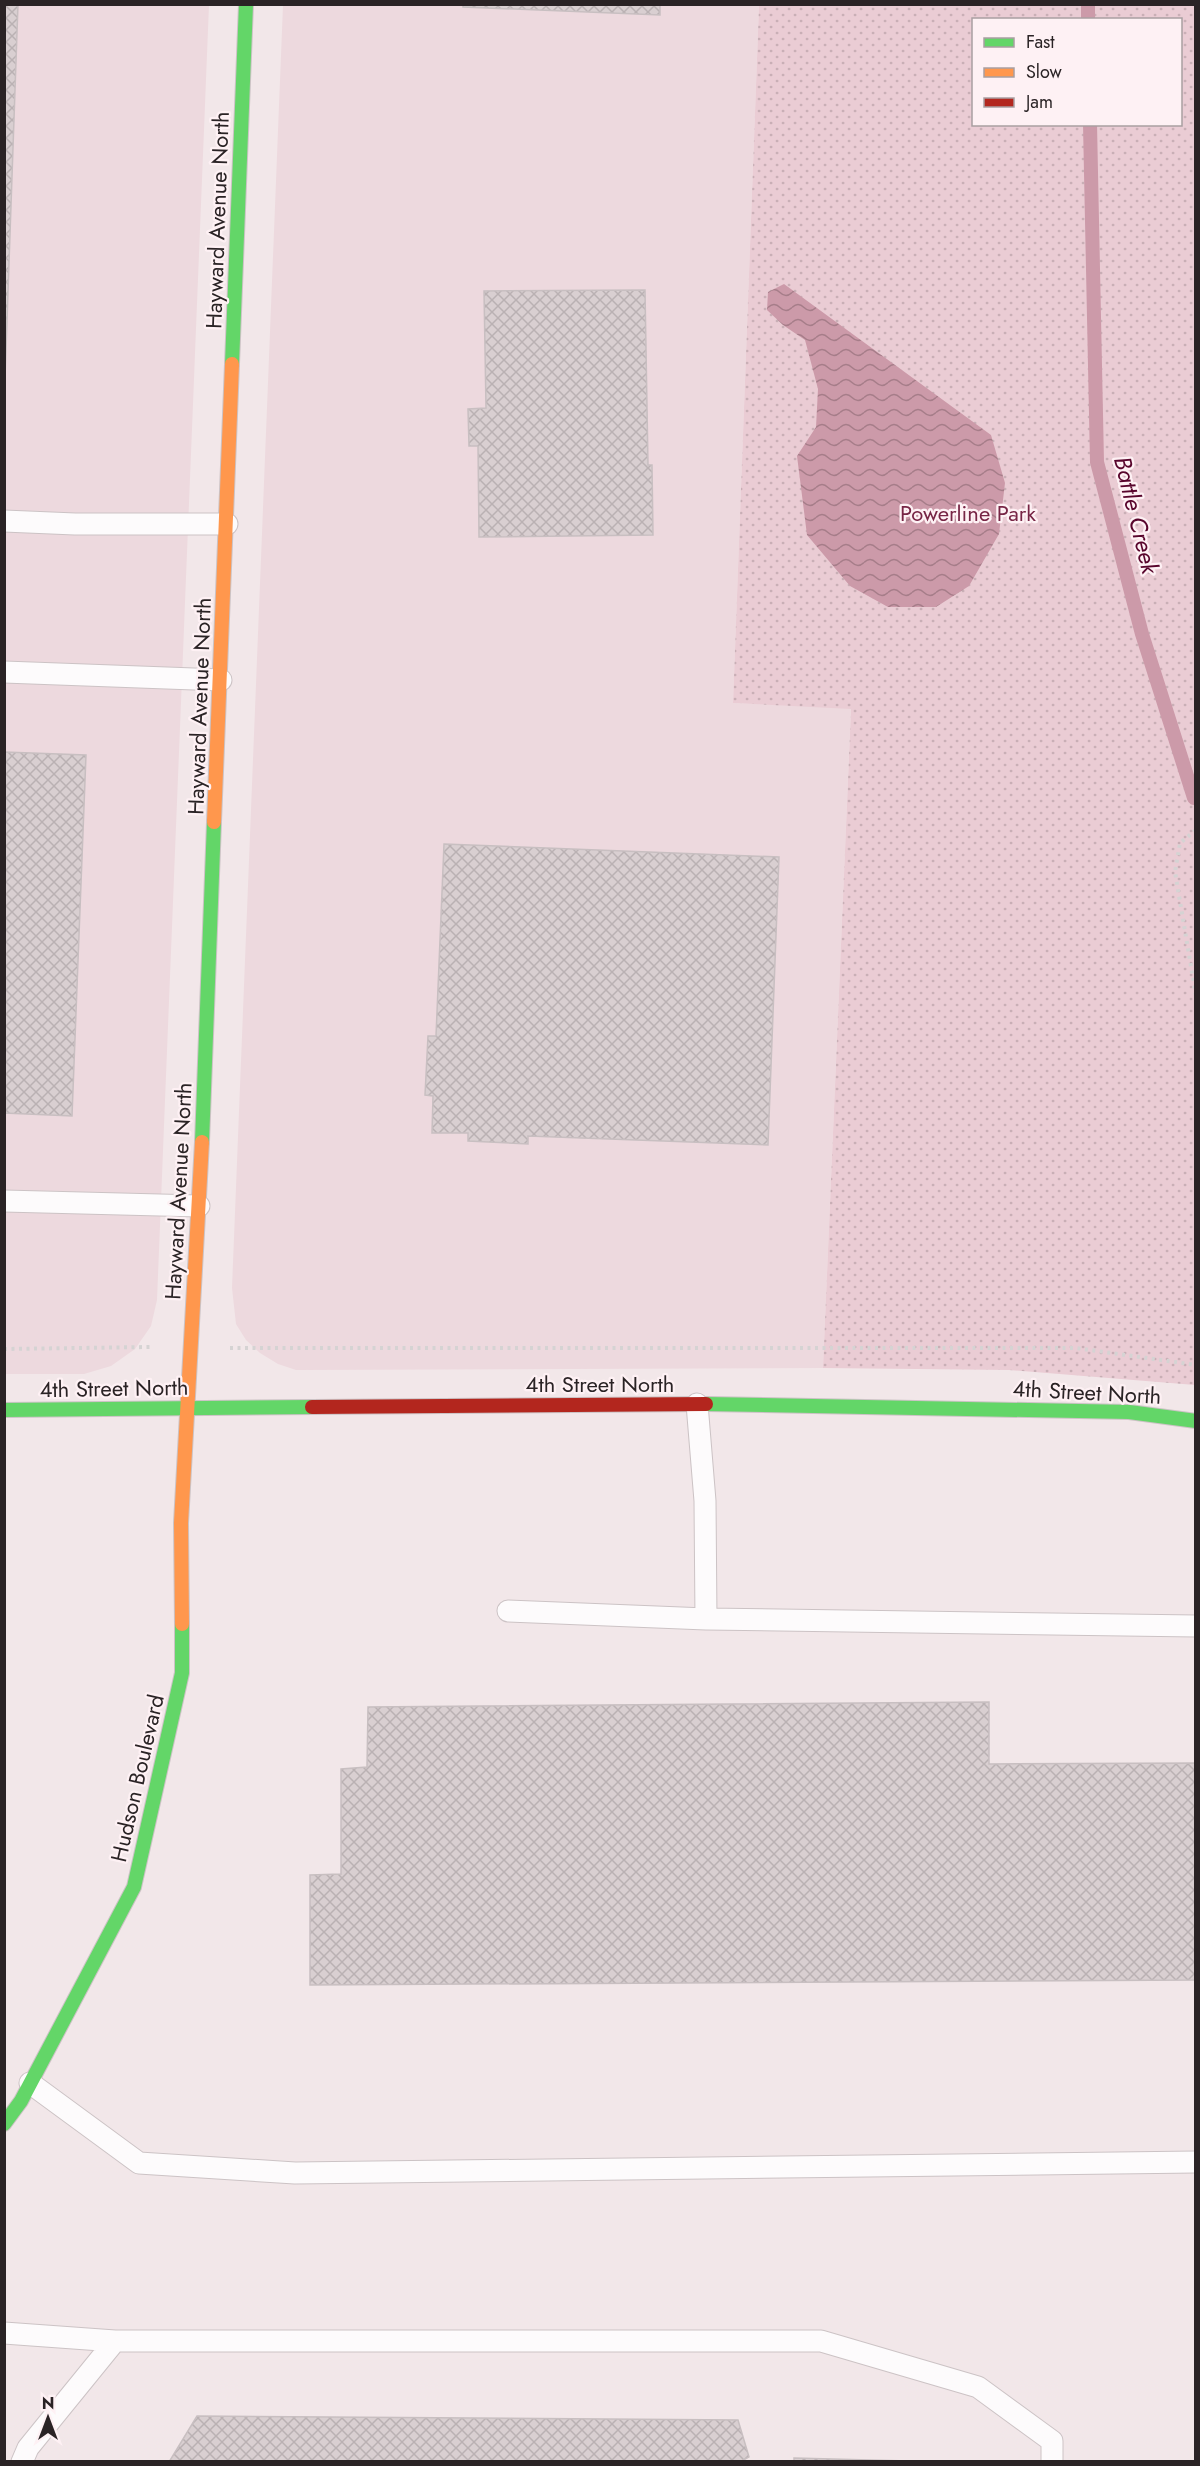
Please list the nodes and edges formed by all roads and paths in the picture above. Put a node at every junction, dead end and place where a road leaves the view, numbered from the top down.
1 (246, 4) edge
2 (4, 520) edge
3 (227, 524) junction
4 (4, 672) edge
5 (221, 680) junction
6 (1196, 830) edge
7 (1196, 996) edge
8 (4, 1201) edge
9 (199, 1206) junction
10 (191, 1347) junction
11 (4, 1349) edge
12 (1196, 1365) edge
13 (697, 1404) junction
14 (188, 1409) junction
15 (4, 1410) edge
16 (1196, 1421) edge
17 (508, 1611) dead end
18 (706, 1619) junction
19 (1196, 1626) edge
20 (30, 2084) junction
21 (4, 2124) edge
22 (1196, 2162) edge
23 (4, 2333) edge
24 (115, 2341) junction
25 (22, 2462) edge
26 (1052, 2462) edge

1 - 3 street, Hayward Avenue North
2 - 3 lane
3 - 5 street, Hayward Avenue North
4 - 5 lane
5 - 9 street, Hayward Avenue North
6 - 7 path
8 - 9 lane
9 - 10 street, Hayward Avenue North
10 - 11 path
10 - 12 path
10 - 14 street, Hayward Avenue North
13 - 14 street, 4th Street North
13 - 16 street, 4th Street North
13 - 18 lane
14 - 15 street, 4th Street North
14 - 20 street, Hudson Boulevard
17 - 18 lane
18 - 19 lane
20 - 21 street, Hudson Boulevard
20 - 22 lane
23 - 24 lane
24 - 25 lane
24 - 26 lane

